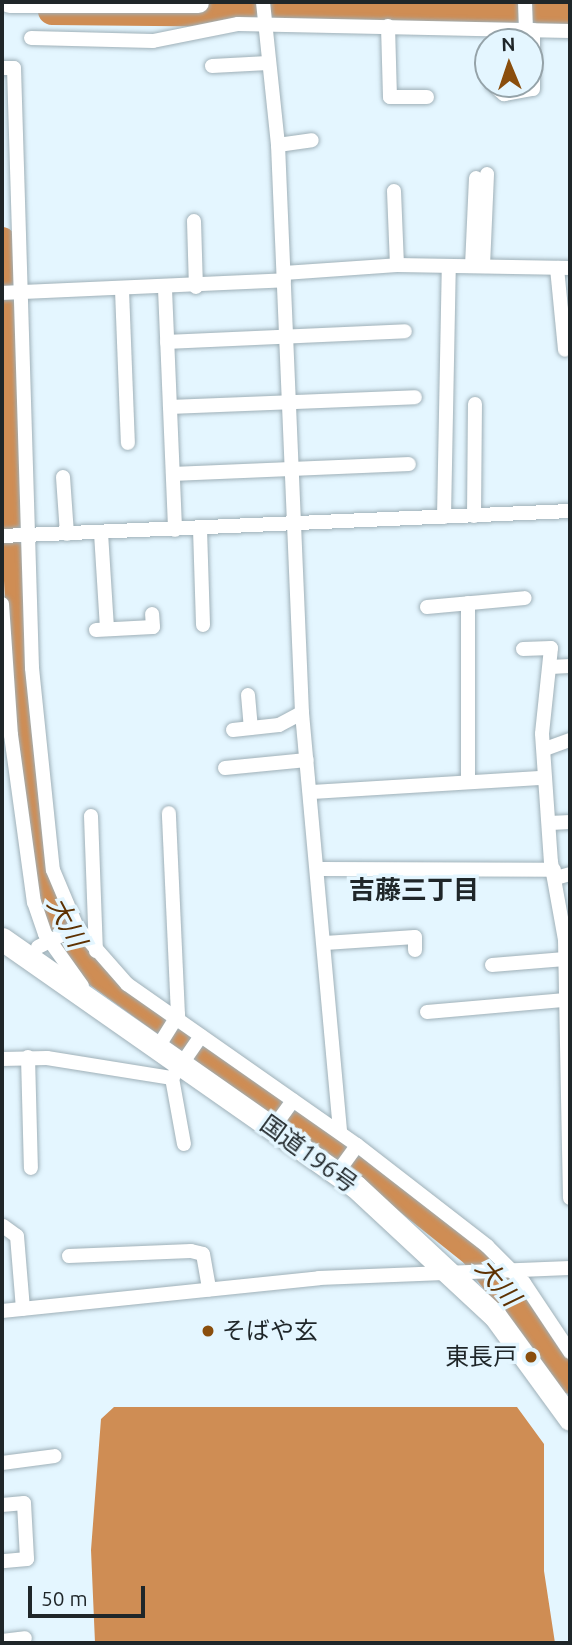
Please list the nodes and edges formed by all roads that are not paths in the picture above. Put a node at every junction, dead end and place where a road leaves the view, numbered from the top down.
1 (9, 2) edge
2 (198, 2) edge
3 (263, 2) edge
4 (526, 3) edge
5 (264, 22) junction
6 (388, 26) junction
7 (528, 28) edge
8 (544, 30) edge
9 (570, 32) edge
10 (474, 34) edge
11 (31, 38) dead end
12 (268, 63) junction
13 (212, 66) dead end
14 (8, 68) edge
15 (427, 97) dead end
16 (312, 140) dead end
17 (278, 145) junction
18 (481, 176) dead end
19 (394, 191) dead end
20 (194, 221) dead end
21 (397, 265) junction
22 (449, 266) junction
23 (478, 266) junction
24 (564, 268) edge
25 (284, 276) junction
26 (196, 287) junction
27 (165, 289) junction
28 (122, 290) junction
29 (10, 292) edge
30 (405, 331) dead end
31 (287, 337) junction
32 (167, 342) junction
33 (565, 350) dead end
34 (125, 356) junction
35 (109, 357) dead end
36 (415, 397) dead end
37 (290, 402) junction
38 (475, 404) dead end
39 (170, 407) junction
40 (128, 443) dead end
41 (409, 464) dead end
42 (293, 470) junction
43 (173, 474) junction
44 (63, 477) dead end
45 (570, 511) edge
46 (474, 516) junction
47 (444, 517) junction
48 (296, 524) junction
49 (200, 529) junction
50 (176, 530) junction
51 (101, 533) junction
52 (67, 534) junction
53 (24, 535) junction
54 (2, 536) edge
55 (525, 598) dead end
56 (468, 603) junction
57 (2, 604) edge
58 (427, 607) dead end
59 (152, 614) dead end
60 (203, 625) dead end
61 (523, 649) dead end
62 (550, 667) junction
63 (570, 667) edge
64 (248, 695) dead end
65 (302, 713) junction
66 (251, 728) junction
67 (233, 730) dead end
68 (570, 740) edge
69 (545, 749) junction
70 (307, 760) junction
71 (225, 768) dead end
72 (544, 778) junction
73 (468, 782) junction
74 (312, 792) junction
75 (2, 804) edge
76 (18, 804) junction
77 (169, 813) dead end
78 (91, 816) dead end
79 (570, 822) edge
80 (550, 823) junction
81 (319, 869) junction
82 (560, 874) edge
83 (77, 927) junction
84 (2, 939) edge
85 (568, 939) edge
86 (43, 942) junction
87 (325, 943) junction
88 (415, 950) dead end
89 (96, 951) junction
90 (565, 959) junction
91 (492, 965) dead end
92 (567, 992) edge
93 (427, 1012) dead end
94 (176, 1021) junction
95 (200, 1038) junction
96 (162, 1042) junction
97 (568, 1043) edge
98 (28, 1057) junction
99 (2, 1059) edge
100 (181, 1065) junction
101 (568, 1079) edge
102 (292, 1101) junction
103 (277, 1122) junction
104 (340, 1132) junction
105 (184, 1144) dead end
106 (356, 1146) junction
107 (31, 1168) dead end
108 (341, 1168) junction
109 (570, 1198) edge
110 (3, 1226) edge
111 (69, 1256) dead end
112 (570, 1268) edge
113 (450, 1272) junction
114 (515, 1273) junction
115 (209, 1289) junction
116 (23, 1309) junction
117 (2, 1311) edge
118 (570, 1352) edge
119 (570, 1419) edge
120 (55, 1456) dead end
121 (2, 1463) edge
122 (2, 1505) edge
123 (2, 1561) edge
124 (24, 1638) dead end
125 (2, 1640) edge

1 - 2 main road
3 - 5 street
4 - 7 street
5 - 6 street
5 - 11 street
5 - 12 street
6 - 10 street
6 - 15 street
8 - 9 street
12 - 13 street
12 - 17 street
14 - 29 street
16 - 17 street
17 - 25 street
18 - 23 street
19 - 21 street
20 - 26 street
21 - 22 street
21 - 25 street
22 - 23 street
22 - 47 street
23 - 24 street
24 - 33 street
25 - 26 street
25 - 31 street
26 - 27 street
27 - 28 street
27 - 32 street
28 - 29 street
28 - 34 street
29 - 53 street
30 - 31 street
31 - 32 street
31 - 37 street
32 - 39 street
34 - 35 street
34 - 40 street
36 - 37 street
37 - 39 street
37 - 42 street
38 - 46 street
39 - 43 street
41 - 42 street
42 - 43 street
42 - 48 street
43 - 50 street
44 - 52 street
45 - 46 street
46 - 47 street
47 - 48 street
48 - 49 street
48 - 65 street
49 - 50 street
49 - 60 street
50 - 51 street
51 - 52 street
51 - 59 street
52 - 53 street
53 - 54 street
53 - 83 street
55 - 56 street
56 - 58 street
56 - 73 street
57 - 76 street
61 - 62 street
62 - 63 street
62 - 69 street
64 - 66 street
65 - 66 street
65 - 70 street
66 - 67 street
68 - 69 street
69 - 72 street
70 - 71 street
70 - 74 street
72 - 73 street
72 - 80 street
73 - 74 street
74 - 81 street
75 - 76 street
76 - 86 street
77 - 94 street
78 - 89 street
79 - 80 street
80 - 82 street
81 - 82 street
81 - 87 street
82 - 85 street
83 - 86 street
83 - 89 street
84 - 86 highway, 国道196号
85 - 90 street
86 - 96 highway, 国道196号
87 - 88 street
87 - 104 street
89 - 94 street
90 - 91 street
90 - 92 street
92 - 93 street
92 - 97 street
94 - 95 street
94 - 96 street
95 - 100 street
95 - 102 street
96 - 100 highway, 国道196号
97 - 101 street
98 - 99 street
98 - 100 street
98 - 107 street
100 - 103 highway, 国道196号
100 - 105 street
101 - 109 street
102 - 103 street
102 - 104 street
103 - 108 highway, 国道196号
104 - 106 street
106 - 108 street
106 - 114 street
108 - 113 highway, 国道196号
110 - 116 street
111 - 115 street
112 - 114 street
113 - 114 street
113 - 115 street
113 - 119 highway, 国道196号
114 - 118 street
115 - 116 street
116 - 117 street
120 - 121 street
122 - 123 street
124 - 125 street

